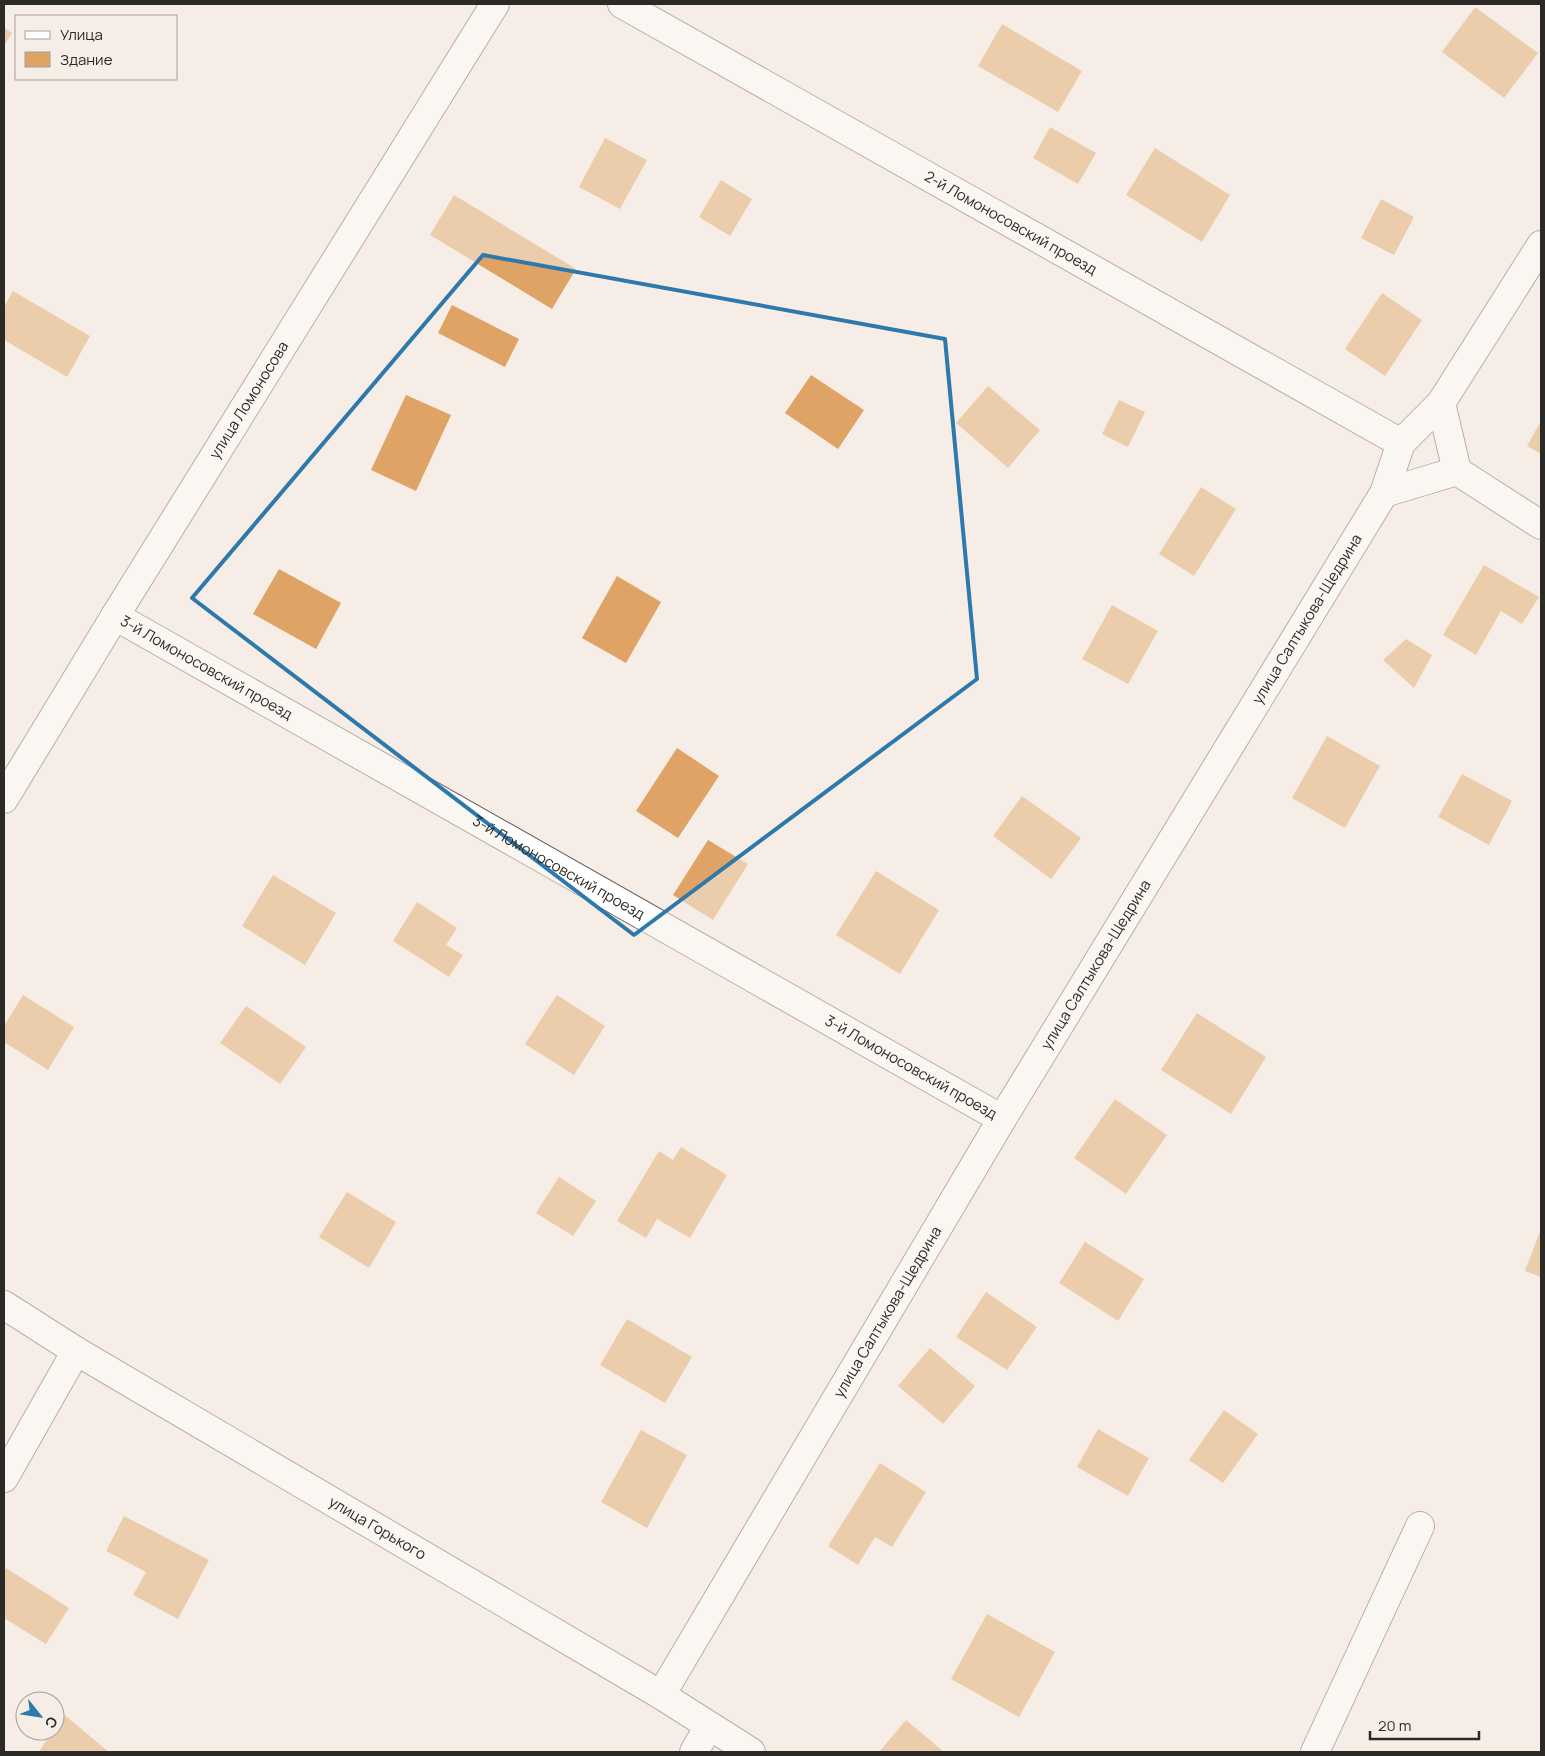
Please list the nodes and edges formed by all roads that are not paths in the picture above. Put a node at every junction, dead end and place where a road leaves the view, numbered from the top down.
1 (495, 4) edge
2 (622, 4) edge
3 (1541, 245) edge
4 (1441, 403) junction
5 (1401, 443) junction
6 (1457, 471) junction
7 (1384, 493) junction
8 (1541, 525) edge
9 (115, 616) junction
10 (4, 799) edge
11 (1002, 1119) junction
12 (4, 1305) edge
13 (76, 1351) junction
14 (4, 1478) edge
15 (1420, 1526) dead end
16 (661, 1695) junction
17 (709, 1726) junction
18 (694, 1752) edge
19 (751, 1752) edge
20 (1315, 1752) edge

1 - 9 street, улица Ломоносова
2 - 5 street, 2-й Ломоносовский проезд
3 - 4 street, улица Салтыкова-Щедрина
4 - 5 street, улица Салтыкова-Щедрина
4 - 6 street
5 - 7 street, улица Салтыкова-Щедрина
6 - 7 street
6 - 8 street
7 - 11 street, улица Салтыкова-Щедрина
9 - 10 street, улица Ломоносова
9 - 11 street, 3-й Ломоносовский проезд
11 - 16 street, улица Салтыкова-Щедрина
12 - 13 street, улица Горького
13 - 14 street
13 - 16 street, улица Горького
15 - 20 street
16 - 17 street, улица Горького
17 - 18 street
17 - 19 street, улица Горького

